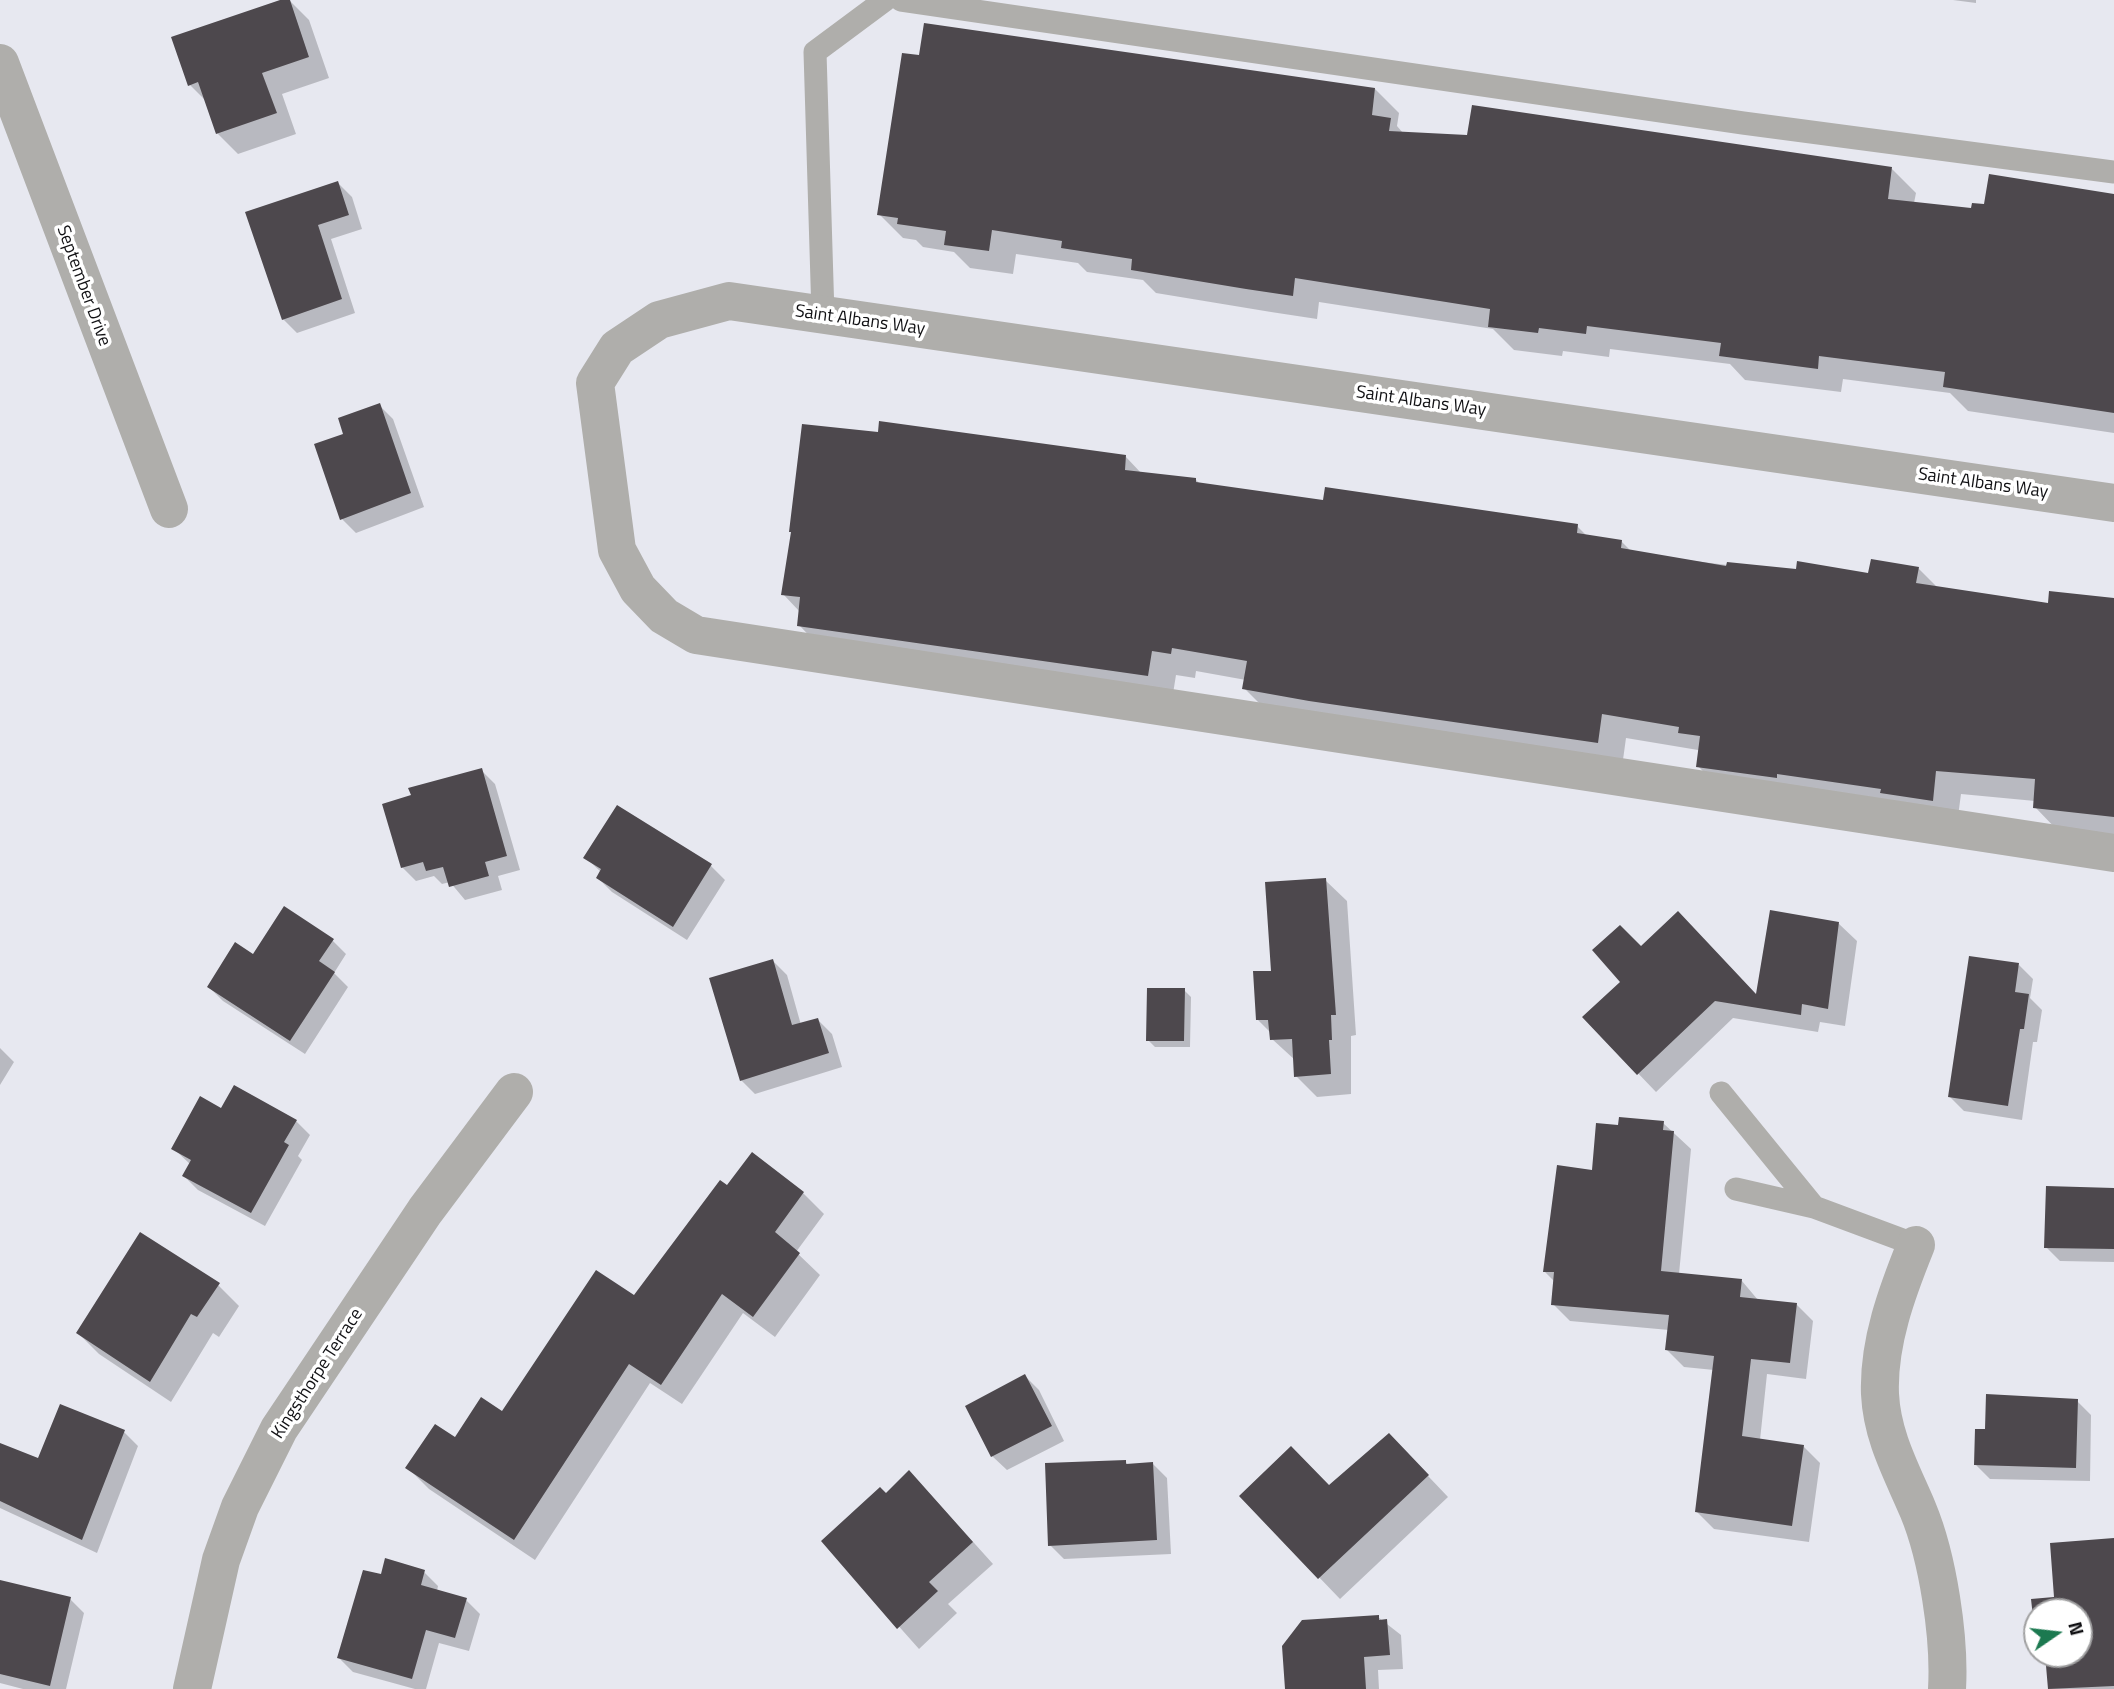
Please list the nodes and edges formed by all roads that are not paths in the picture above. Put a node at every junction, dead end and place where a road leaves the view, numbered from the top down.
1 (885, 0) edge
2 (901, 0) edge
3 (0, 63) edge
4 (13, 134) edge
5 (2114, 172) edge
6 (823, 315) junction
7 (2114, 503) edge
8 (169, 509) dead end
9 (2114, 853) edge
10 (514, 1092) dead end
11 (1721, 1093) dead end
12 (1736, 1189) dead end
13 (1814, 1207) junction
14 (1916, 1245) joint
15 (192, 1689) edge
16 (1947, 1689) edge

1 - 6 lane
2 - 5 lane
3 - 4 street, September Drive
4 - 8 street, September Drive
6 - 7 street, Saint Albans Way
6 - 9 street, Saint Albans Way
10 - 15 street, Kingsthorpe Terrace
11 - 13 lane
12 - 13 lane
13 - 14 lane
14 - 16 street

